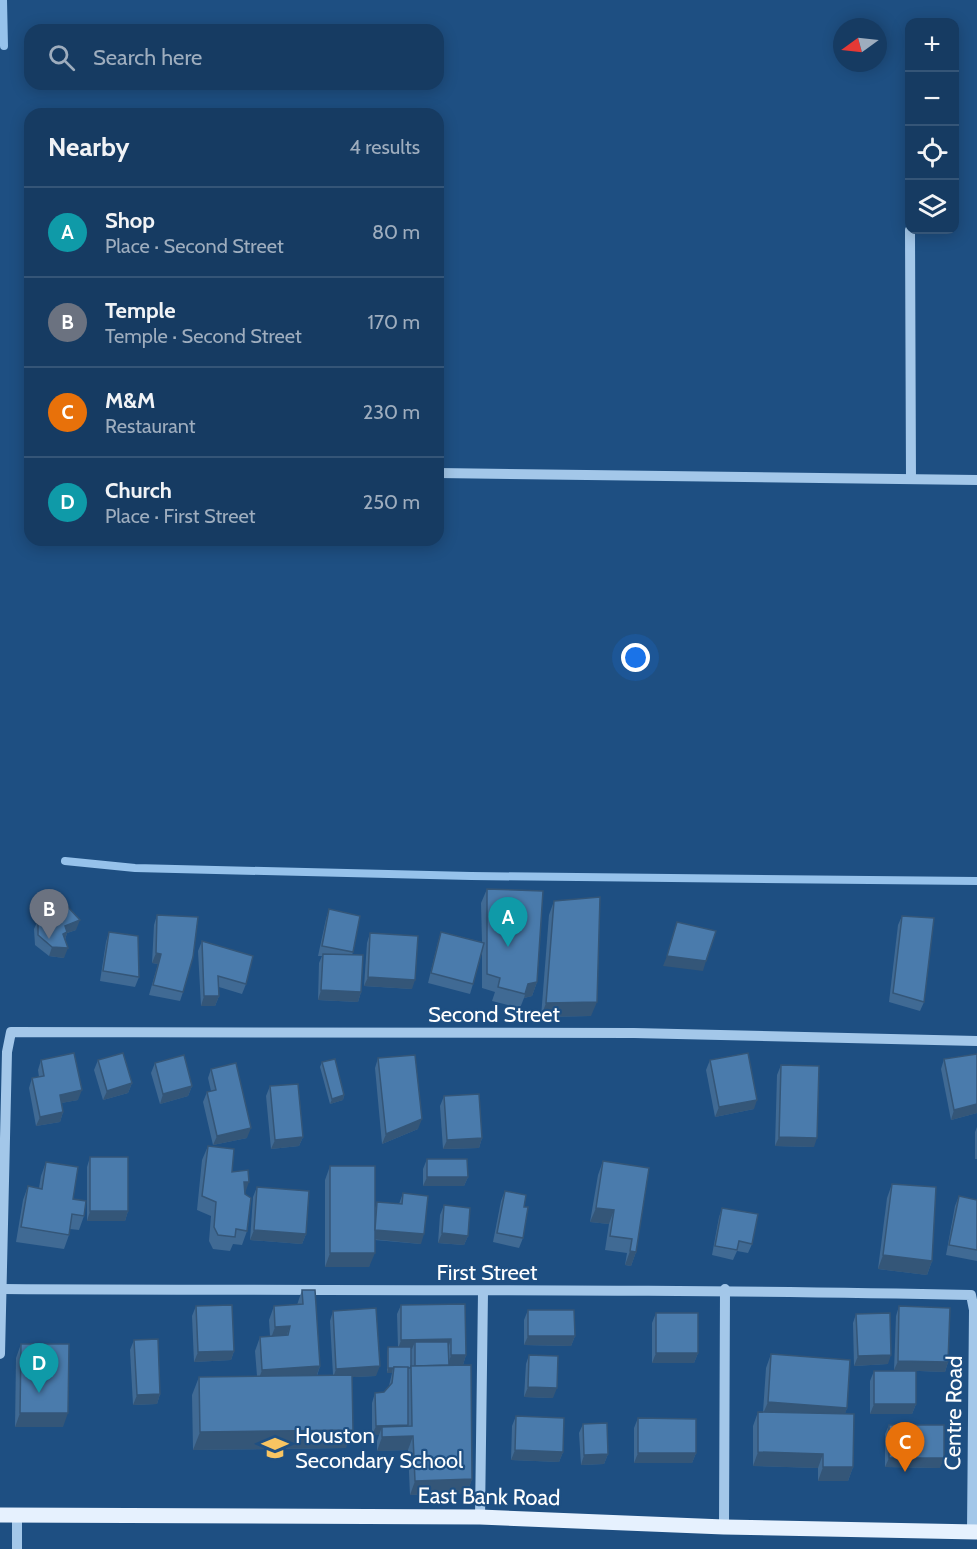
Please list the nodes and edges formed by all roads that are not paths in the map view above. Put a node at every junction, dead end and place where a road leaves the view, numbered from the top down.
1 (910, 234) edge
2 (444, 473) edge
3 (911, 479) junction
4 (977, 480) edge
5 (977, 1041) edge
6 (3, 1289) junction
7 (725, 1289) junction
8 (483, 1292) junction
9 (971, 1295) joint
10 (0, 1354) edge
11 (0, 1515) edge
12 (17, 1516) junction
13 (480, 1517) junction
14 (724, 1527) junction
15 (974, 1531) edge
16 (17, 1549) edge

1 - 3 street
2 - 3 street
3 - 4 street
5 - 6 street, Second Street
6 - 8 street, First Street
6 - 10 street
7 - 8 street, First Street
7 - 9 street, First Street
7 - 14 street
8 - 13 street
9 - 15 street, Centre Road
11 - 12 main road, East Bank Road
12 - 13 main road, East Bank Road
12 - 16 street
13 - 14 main road, East Bank Road
14 - 15 main road, East Bank Road

